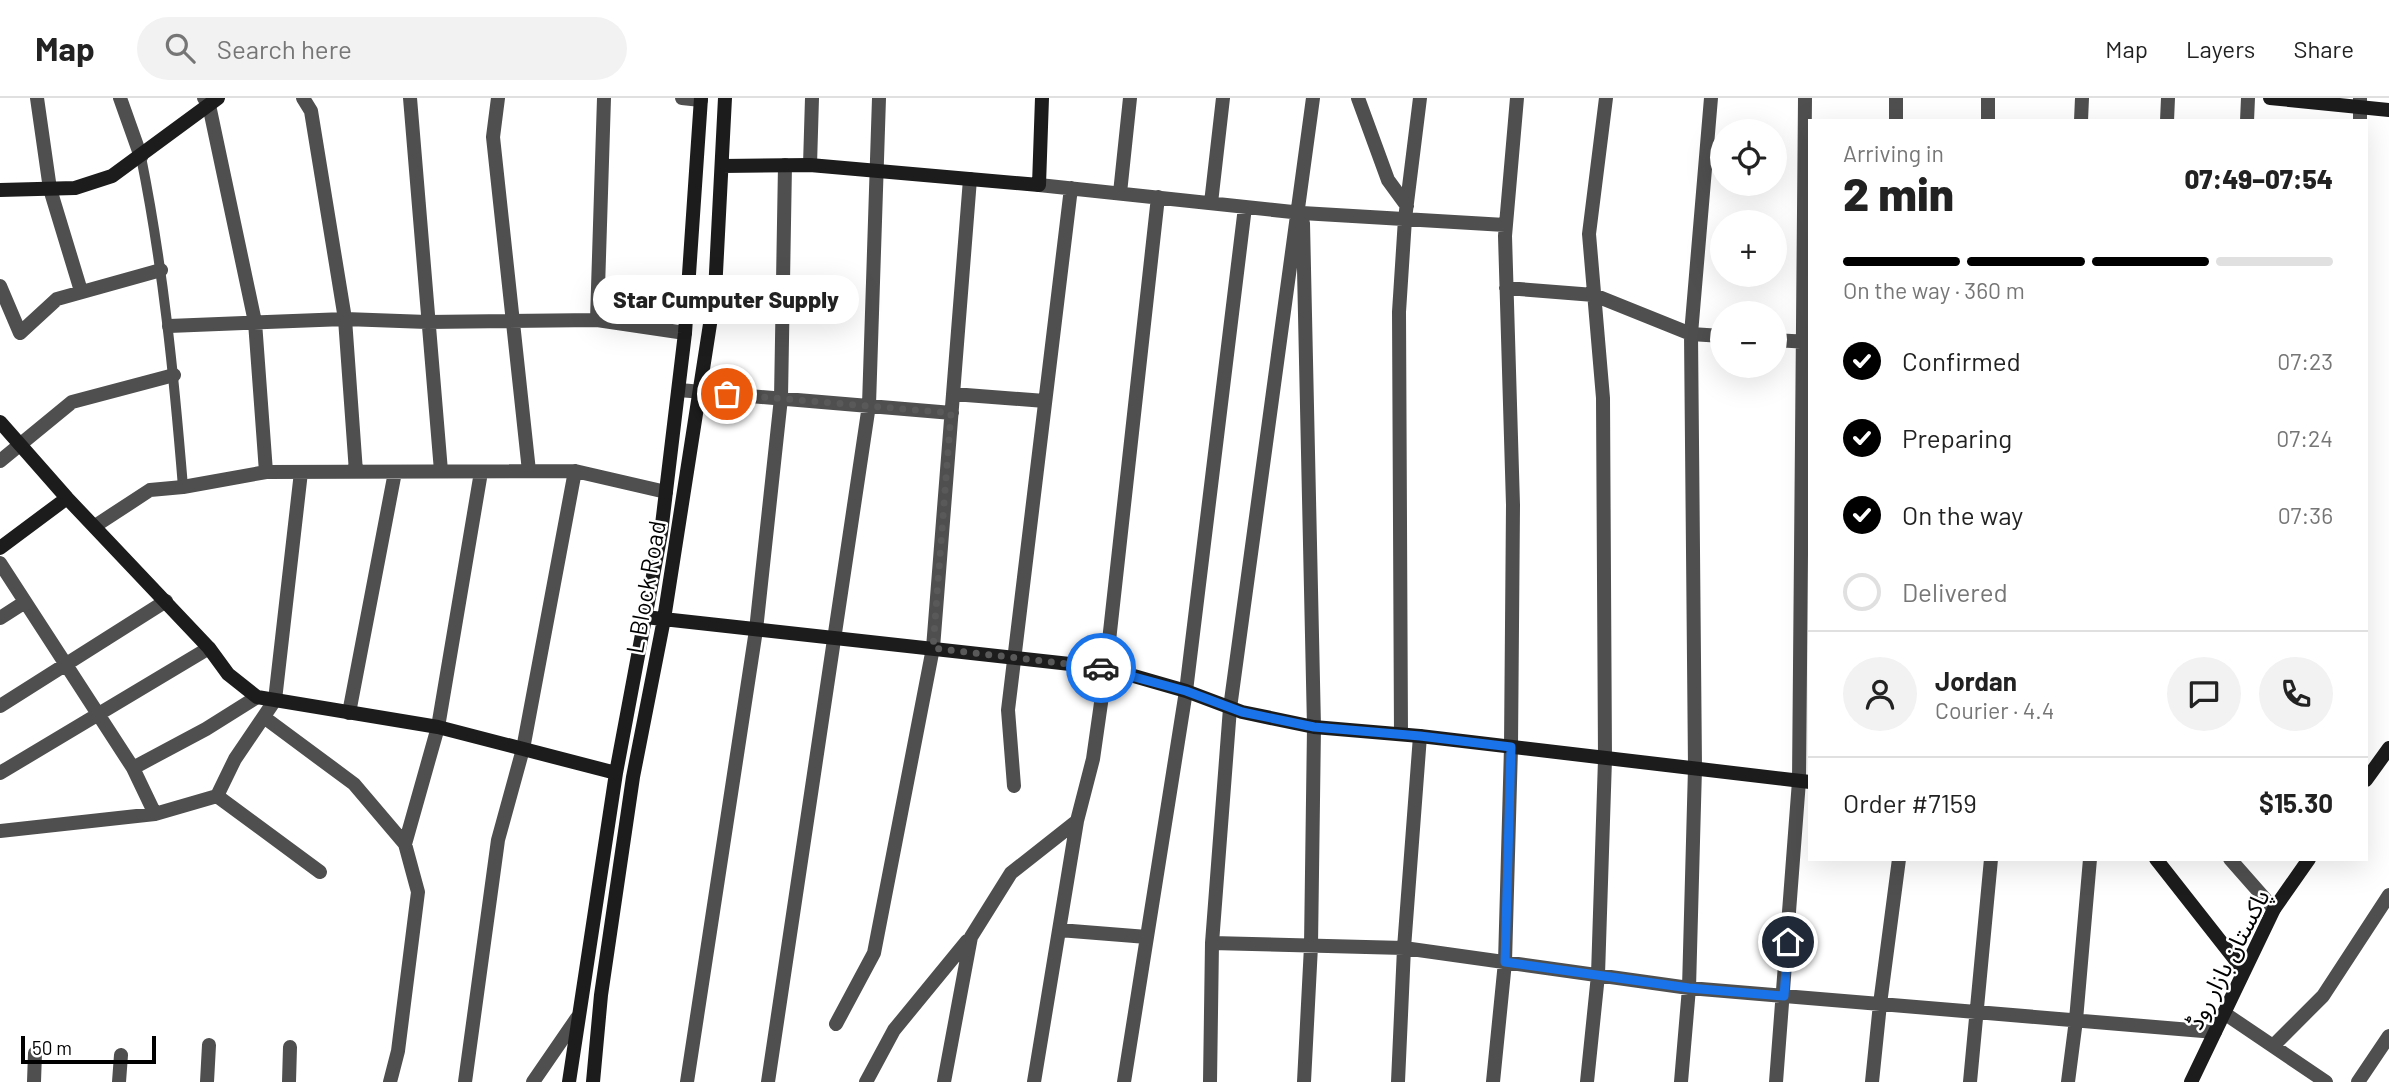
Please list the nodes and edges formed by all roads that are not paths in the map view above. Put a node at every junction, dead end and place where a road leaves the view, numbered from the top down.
1 (37, 98) edge
2 (120, 98) edge
3 (303, 98) edge
4 (410, 98) edge
5 (498, 98) edge
6 (604, 98) edge
7 (682, 98) edge
8 (725, 98) edge
9 (812, 98) edge
10 (878, 98) edge
11 (1042, 98) edge
12 (1130, 98) edge
13 (1223, 98) edge
14 (1313, 98) edge
15 (1358, 98) edge
16 (1420, 98) edge
17 (1517, 98) edge
18 (1606, 98) edge
19 (1711, 98) edge
20 (1805, 98) edge
21 (1896, 98) edge
22 (1988, 98) edge
23 (2082, 98) edge
24 (2168, 98) edge
25 (2248, 98) edge
26 (2270, 98) edge
27 (701, 99) edge
28 (211, 100) edge
29 (2360, 109) edge
30 (2389, 110) edge
31 (1896, 119) edge
32 (1988, 119) edge
33 (2081, 119) edge
34 (2167, 119) edge
35 (2248, 119) edge
36 (141, 157) junction
37 (785, 165) junction
38 (810, 165) junction
39 (722, 166) junction
40 (877, 171) junction
41 (970, 178) junction
42 (1039, 184) junction
43 (1071, 188) junction
44 (50, 189) junction
45 (0, 190) edge
46 (1120, 193) junction
47 (1158, 197) junction
48 (1212, 203) junction
49 (1245, 207) junction
50 (1300, 213) junction
51 (1406, 213) junction
52 (1506, 225) junction
53 (161, 270) junction
54 (0, 286) edge
55 (1506, 288) junction
56 (81, 291) junction
57 (1594, 295) junction
58 (345, 318) junction
59 (597, 320) junction
60 (512, 322) junction
61 (255, 323) junction
62 (427, 323) junction
63 (169, 326) junction
64 (685, 333) junction
65 (1691, 334) junction
66 (1710, 335) edge
67 (1787, 341) edge
68 (1806, 342) edge
69 (174, 375) junction
70 (679, 390) junction
71 (700, 392) junction
72 (953, 394) junction
73 (781, 398) junction
74 (1045, 401) junction
75 (869, 405) junction
76 (951, 413) junction
77 (0, 422) edge
78 (19, 444) junction
79 (0, 461) edge
80 (441, 471) junction
81 (529, 471) junction
82 (575, 471) junction
83 (266, 472) junction
84 (301, 472) junction
85 (356, 472) junction
86 (395, 472) junction
87 (481, 472) junction
88 (184, 487) junction
89 (666, 492) junction
90 (67, 498) junction
91 (95, 526) junction
92 (0, 548) edge
93 (0, 563) edge
94 (166, 601) junction
95 (25, 602) junction
96 (645, 617) junction
97 (0, 618) edge
98 (664, 619) junction
99 (757, 630) junction
100 (836, 638) junction
101 (209, 648) junction
102 (933, 648) junction
103 (1013, 657) junction
104 (65, 665) junction
105 (1106, 668) junction
106 (1186, 691) junction
107 (257, 696) junction
108 (275, 700) junction
109 (0, 706) edge
110 (1230, 708) junction
111 (349, 713) junction
112 (98, 716) junction
113 (265, 718) junction
114 (438, 727) junction
115 (1314, 727) junction
116 (1401, 734) junction
117 (1420, 736) junction
118 (1511, 747) junction
119 (523, 749) junction
120 (2388, 752) edge
121 (1605, 759) junction
122 (133, 768) junction
123 (1695, 768) junction
124 (0, 773) edge
125 (617, 773) junction
126 (2368, 777) edge
127 (1805, 782) edge
128 (1014, 786) dead end
129 (216, 796) junction
130 (155, 814) junction
131 (1077, 821) junction
132 (0, 831) edge
133 (405, 844) junction
134 (1899, 861) edge
135 (1991, 861) edge
136 (2090, 861) edge
137 (2158, 861) edge
138 (2232, 861) edge
139 (2308, 861) edge
140 (320, 872) dead end
141 (2389, 895) edge
142 (2274, 909) junction
143 (1059, 930) junction
144 (971, 937) junction
145 (1147, 937) junction
146 (1212, 943) junction
147 (1311, 946) junction
148 (1404, 948) junction
149 (1505, 962) junction
150 (2244, 971) junction
151 (1598, 975) junction
152 (1689, 988) junction
153 (1784, 996) junction
154 (1880, 1004) junction
155 (1978, 1012) junction
156 (2224, 1013) junction
157 (577, 1018) junction
158 (2076, 1020) junction
159 (836, 1024) dead end
160 (2215, 1032) junction
161 (2389, 1036) edge
162 (209, 1045) dead end
163 (2273, 1046) junction
164 (290, 1047) dead end
165 (35, 1053) dead end
166 (121, 1055) dead end
167 (34, 1082) edge
168 (119, 1082) edge
169 (207, 1082) edge
170 (289, 1082) edge
171 (390, 1082) edge
172 (465, 1082) edge
173 (533, 1082) edge
174 (569, 1082) edge
175 (593, 1082) edge
176 (687, 1082) edge
177 (768, 1082) edge
178 (866, 1082) edge
179 (944, 1082) edge
180 (1034, 1082) edge
181 (1124, 1082) edge
182 (1210, 1082) edge
183 (1304, 1082) edge
184 (1398, 1082) edge
185 (1493, 1082) edge
186 (1587, 1082) edge
187 (1681, 1082) edge
188 (1776, 1082) edge
189 (1872, 1082) edge
190 (1970, 1082) edge
191 (2068, 1082) edge
192 (2190, 1082) edge
193 (2326, 1082) edge
194 (2358, 1082) edge

1 - 44 street
2 - 36 street
3 - 58 street
4 - 62 street
5 - 60 street
6 - 59 street
7 - 27 street
8 - 39 street, L Block Road
9 - 38 street
10 - 40 street
11 - 42 street
12 - 46 street
13 - 48 street
14 - 50 street
15 - 51 street
16 - 51 street
17 - 52 street
18 - 57 street
19 - 65 street
20 - 68 street
21 - 31 street
22 - 32 street
23 - 33 street
24 - 34 street
25 - 35 street
26 - 29 street
27 - 64 street, L Block Road
28 - 36 street
28 - 61 street
29 - 30 street
36 - 44 street
36 - 53 lane
37 - 38 street
37 - 39 street
37 - 73 street
38 - 40 street
39 - 71 street, L Block Road
40 - 41 street
40 - 75 street
41 - 42 street
41 - 72 street
42 - 43 street
43 - 46 street
43 - 74 street
44 - 45 street
44 - 56 street
46 - 47 street
47 - 48 street
47 - 105 street
48 - 49 street
49 - 50 street
49 - 106 street
50 - 51 street
50 - 110 street
50 - 115 street
51 - 52 street
51 - 116 street
52 - 55 street
53 - 56 street
53 - 63 lane
54 - 56 street
55 - 57 street
55 - 118 street
57 - 65 street
57 - 121 street
58 - 61 street
58 - 62 street
58 - 85 street
59 - 60 street
59 - 64 street
60 - 62 street
60 - 81 street
61 - 63 street
61 - 83 street
62 - 80 street
63 - 69 lane
64 - 70 street, L Block Road
65 - 66 street
65 - 123 street
67 - 68 street
68 - 127 street
69 - 78 street
69 - 88 lane
70 - 71 street
70 - 89 street, L Block Road
71 - 73 street
71 - 98 street, L Block Road
72 - 74 street
72 - 76 street
73 - 75 street
73 - 99 street
74 - 103 street
75 - 76 street
75 - 100 street
76 - 102 street
77 - 78 street
78 - 79 street
78 - 90 street
80 - 86 street
80 - 87 street
81 - 82 street
81 - 87 street
82 - 89 street
82 - 119 street
83 - 84 street
83 - 88 street
84 - 85 street
84 - 108 street
85 - 86 street
86 - 111 street
87 - 114 street
88 - 91 street
89 - 96 street, L Block Road
90 - 91 street
90 - 92 street
91 - 94 street
93 - 95 street
94 - 101 street
94 - 104 street
95 - 97 street
95 - 104 street
96 - 98 street
96 - 125 street, L Block Road
98 - 99 street
98 - 175 street, L Block Road
99 - 100 street
99 - 176 street
100 - 102 street
100 - 177 street
101 - 107 street
101 - 112 street
102 - 103 street
102 - 159 street
103 - 105 street
103 - 128 street
104 - 109 street
104 - 112 street
105 - 106 street
105 - 131 street
106 - 110 street
106 - 145 street
107 - 108 street
107 - 122 street
108 - 111 street
108 - 113 street
110 - 115 street
110 - 146 street
111 - 114 street
112 - 122 street
112 - 124 street
113 - 129 street
113 - 133 street
114 - 119 street
114 - 133 street
115 - 116 street
115 - 147 street
116 - 117 street
117 - 118 street
117 - 148 street
118 - 121 street
118 - 149 street
119 - 125 street
119 - 172 street
120 - 126 street
121 - 123 street
121 - 151 street
122 - 130 street
123 - 127 street
123 - 152 street
125 - 157 street, L Block Road
127 - 153 street
129 - 130 street
129 - 140 street
130 - 132 street
131 - 143 street
131 - 144 street
133 - 171 street
134 - 154 street
135 - 155 street
136 - 158 street
137 - 150 street
138 - 142 street
139 - 142 street, پاکستان بازار روڈ
141 - 163 street
142 - 150 street, پاکستان بازار روڈ
143 - 145 street
143 - 180 street
144 - 178 street
144 - 179 street
145 - 181 street
146 - 147 street
146 - 182 street
147 - 148 street
147 - 183 street
148 - 149 street
148 - 184 street
149 - 151 street
149 - 185 street
150 - 156 street, پاکستان بازار روڈ
151 - 152 street
151 - 186 street
152 - 153 street
152 - 187 street
153 - 154 street
153 - 188 street
154 - 155 street
154 - 189 street
155 - 158 street
155 - 190 street
156 - 160 street, پاکستان بازار روڈ
156 - 163 street
157 - 173 street
157 - 174 street, L Block Road
158 - 160 street
158 - 191 street
160 - 192 street, پاکستان بازار روڈ
161 - 194 street
162 - 169 street
163 - 193 street
164 - 170 street
165 - 167 street
166 - 168 street

